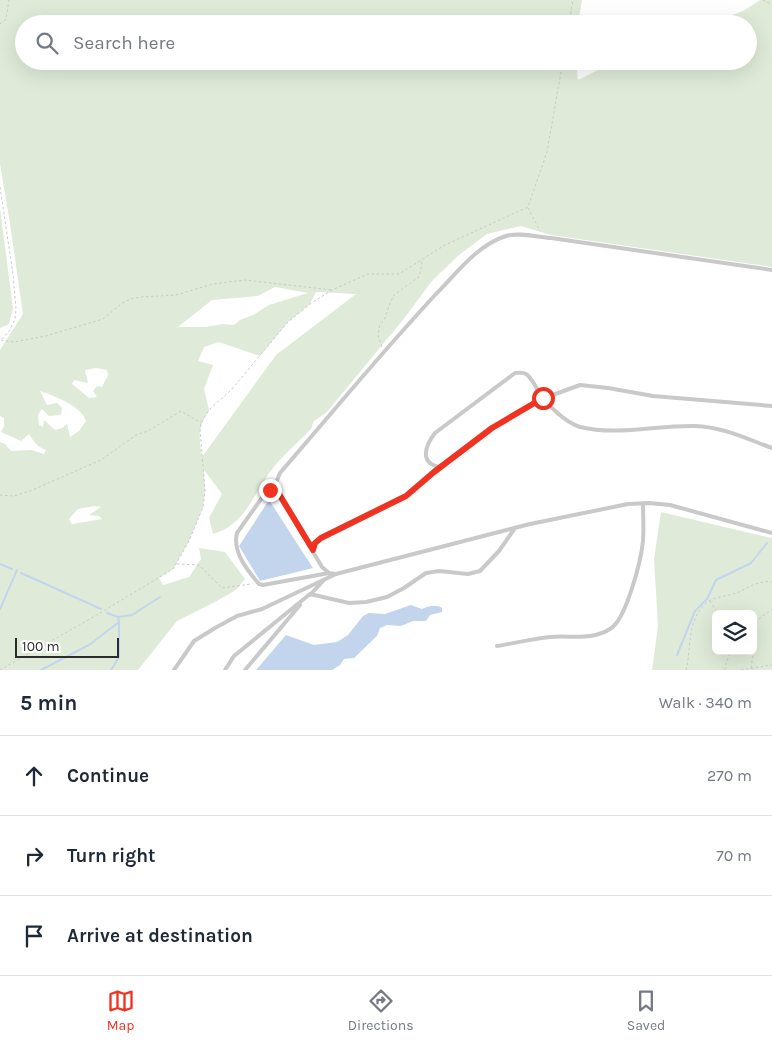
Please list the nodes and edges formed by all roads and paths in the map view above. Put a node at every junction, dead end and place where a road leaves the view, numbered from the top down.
1 (9, 0) edge
2 (573, 0) edge
3 (763, 0) edge
4 (772, 5) edge
5 (570, 15) edge
6 (0, 24) edge
7 (561, 70) edge
8 (0, 187) edge
9 (528, 207) junction
10 (542, 238) junction
11 (420, 261) junction
12 (772, 270) edge
13 (332, 290) junction
14 (0, 340) edge
15 (383, 353) junction
16 (543, 398) junction
17 (772, 406) edge
18 (201, 423) junction
19 (772, 448) edge
20 (440, 467) junction
21 (276, 489) junction
22 (0, 496) edge
23 (643, 503) junction
24 (515, 528) junction
25 (772, 533) edge
26 (313, 550) junction
27 (176, 564) junction
28 (329, 573) junction
29 (336, 574) junction
30 (326, 578) junction
31 (772, 582) edge
32 (258, 583) junction
33 (310, 594) junction
34 (710, 600) junction
35 (772, 609) edge
36 (716, 610) edge
37 (757, 620) edge
38 (497, 646) dead end
39 (729, 655) edge
40 (753, 655) edge
41 (772, 665) edge
42 (751, 668) junction
43 (0, 670) edge
44 (174, 670) edge
45 (225, 670) edge
46 (245, 670) edge
47 (686, 670) edge
48 (725, 670) edge
49 (741, 670) edge

1 - 6 path
2 - 5 path
3 - 4 path
7 - 9 path
8 - 14 path
9 - 10 path
9 - 11 path
10 - 12 lane
10 - 15 lane
11 - 13 path
11 - 15 path
13 - 14 path
13 - 18 path
15 - 21 lane
16 - 17 lane
16 - 19 lane
16 - 20 lane
16 - 20 lane
18 - 22 path
18 - 27 path
20 - 26 lane
21 - 26 lane
21 - 32 lane
23 - 24 lane
23 - 25 lane
23 - 38 lane
24 - 29 lane
24 - 33 lane
26 - 28 lane
27 - 32 path
27 - 43 path
28 - 29 lane
28 - 32 lane
29 - 30 lane
30 - 33 lane
30 - 44 lane
31 - 34 path
33 - 45 lane
33 - 46 lane
34 - 36 path
34 - 47 path
35 - 37 path
39 - 48 path
40 - 42 path
41 - 42 path
42 - 49 path

